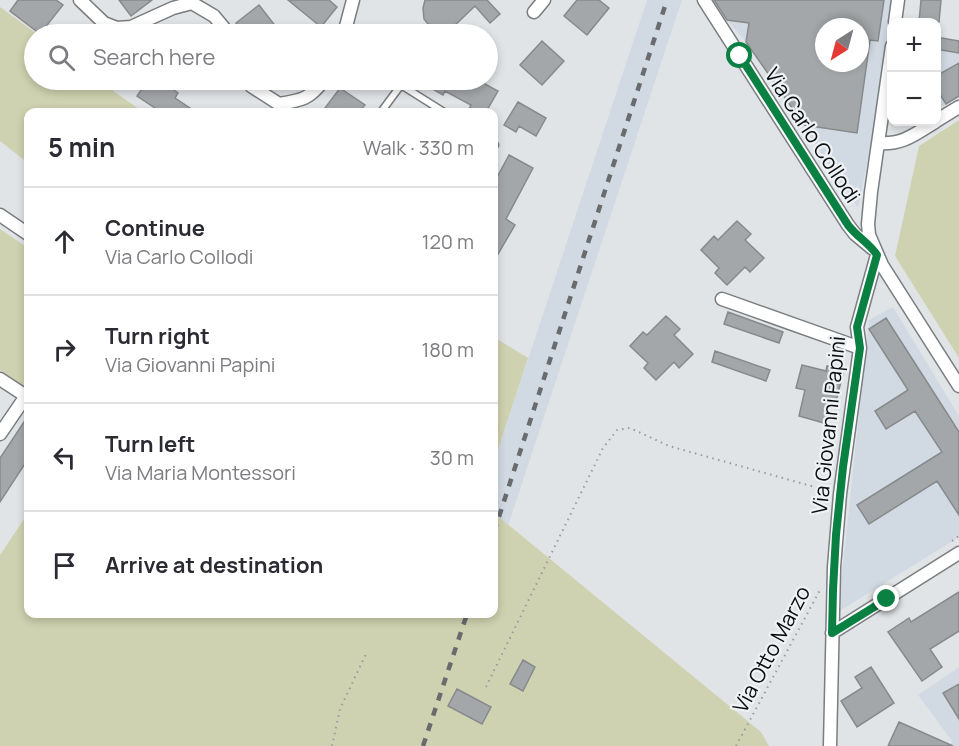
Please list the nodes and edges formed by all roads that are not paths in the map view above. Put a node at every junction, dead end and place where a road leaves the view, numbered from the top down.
1 (80, 0) edge
2 (354, 0) edge
3 (544, 0) edge
4 (704, 0) edge
5 (898, 0) edge
6 (534, 12) dead end
7 (896, 18) edge
8 (107, 24) edge
9 (138, 24) edge
10 (221, 24) edge
11 (347, 24) edge
12 (888, 72) edge
13 (257, 90) edge
14 (315, 90) edge
15 (398, 90) edge
16 (408, 90) edge
17 (959, 106) edge
18 (384, 108) edge
19 (437, 108) edge
20 (941, 118) edge
21 (928, 126) edge
22 (878, 143) junction
23 (0, 215) edge
24 (24, 231) edge
25 (877, 255) junction
26 (722, 298) dead end
27 (860, 348) junction
28 (0, 379) edge
29 (959, 386) edge
30 (24, 395) edge
31 (24, 401) edge
32 (0, 434) edge
33 (959, 553) edge
34 (832, 633) junction
35 (830, 746) edge

1 - 8 street
2 - 11 street
3 - 6 street
4 - 25 street, Via Carlo Collodi
5 - 7 street
9 - 10 street
12 - 22 street
13 - 14 street
15 - 18 lane
16 - 19 lane
17 - 20 street
21 - 22 street
22 - 25 street
23 - 24 street
25 - 27 street, Via Giovanni Papini
25 - 29 street
26 - 27 street
27 - 34 street, Via Giovanni Papini
28 - 30 street
31 - 32 street
33 - 34 street
34 - 35 street, Via Giovanni Papini

